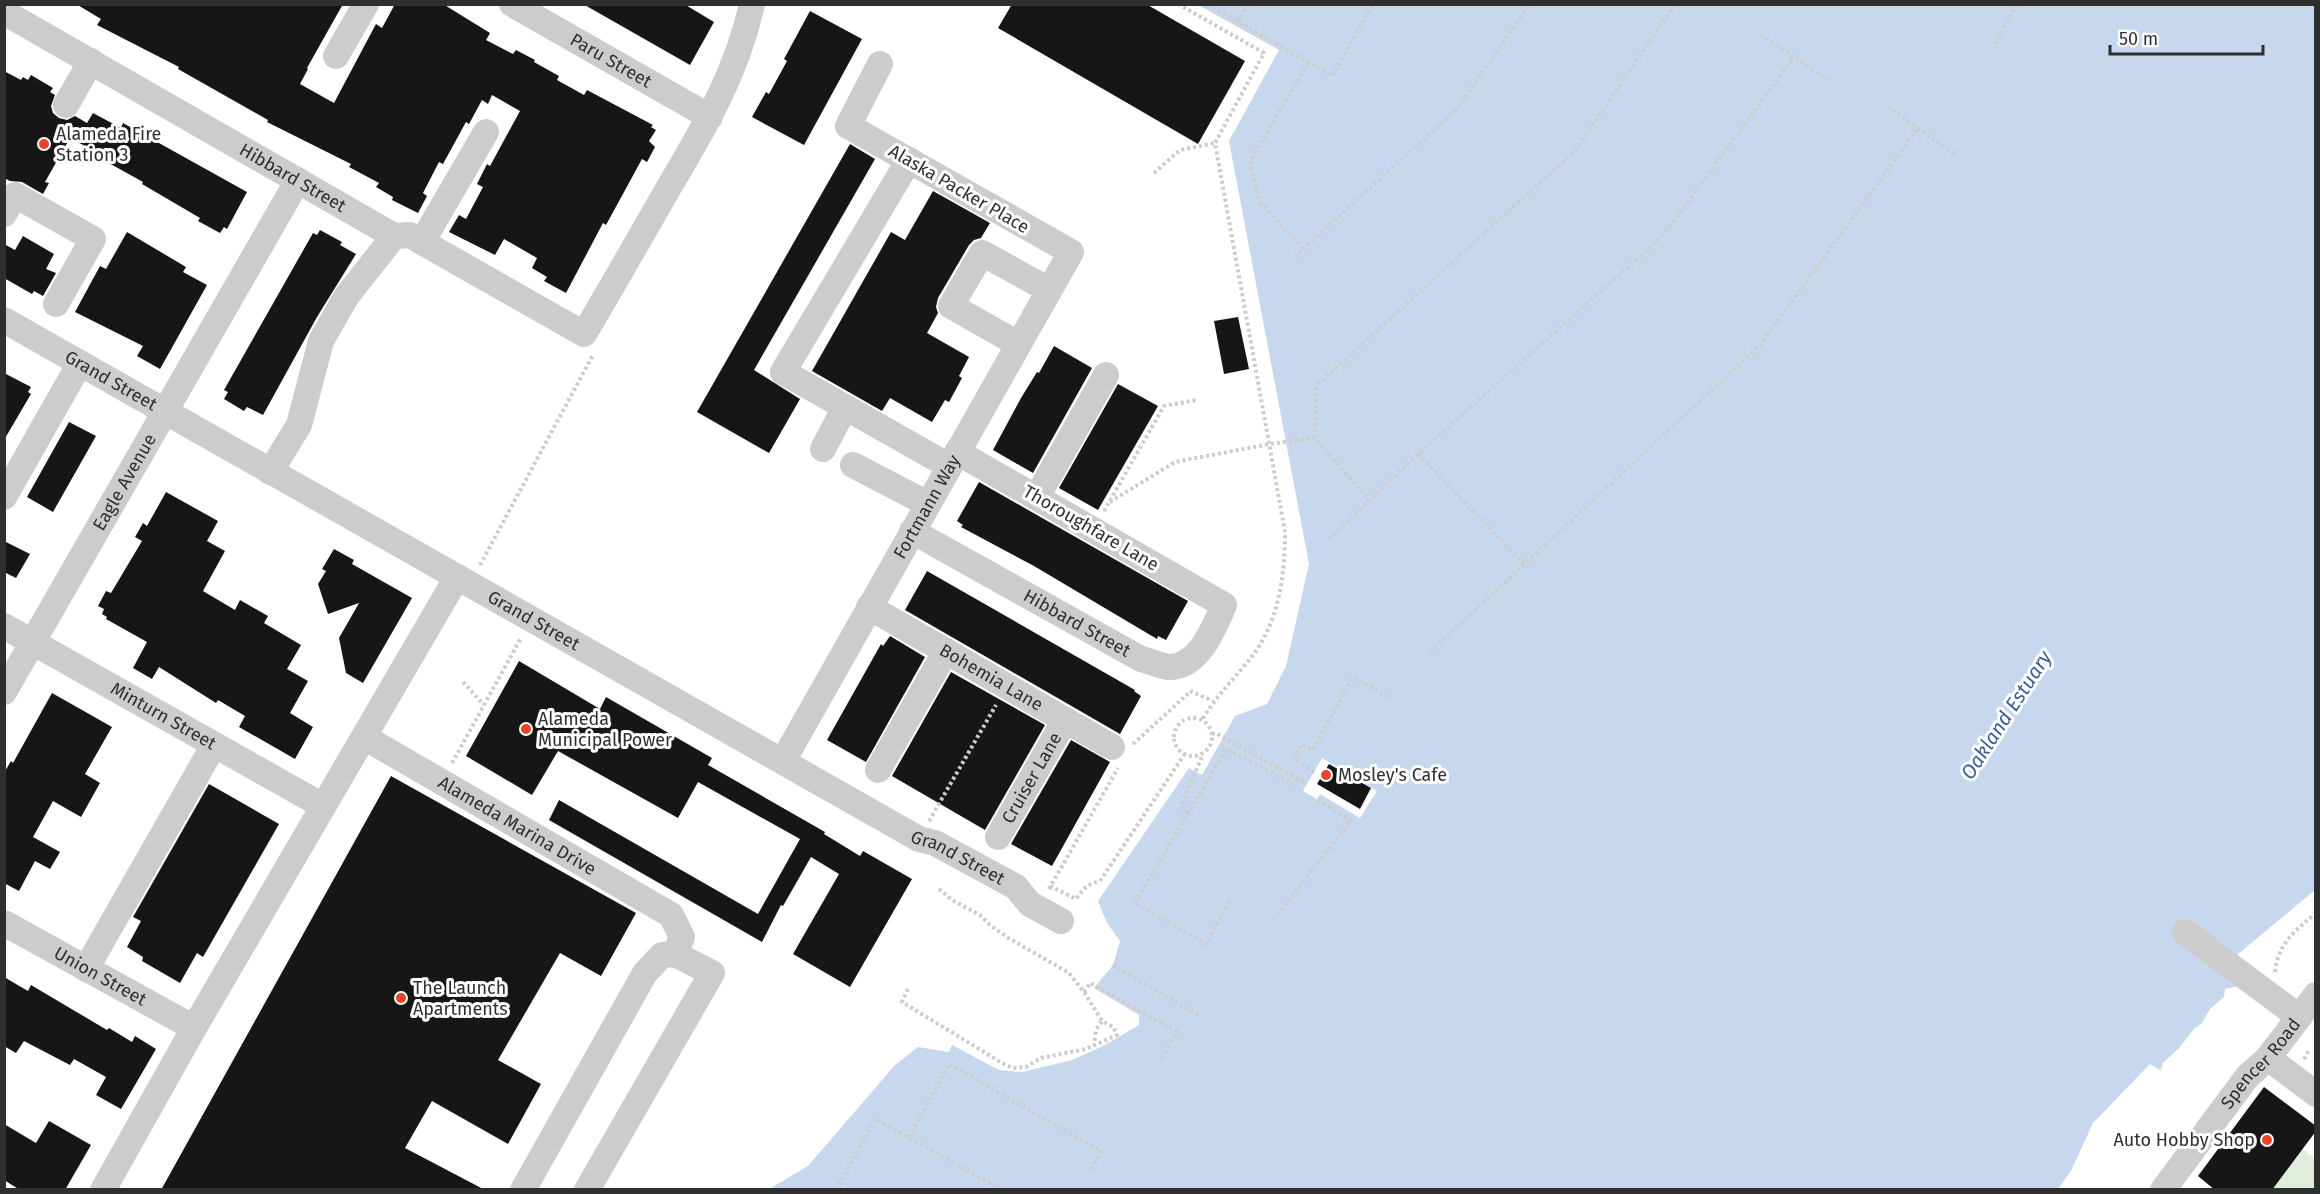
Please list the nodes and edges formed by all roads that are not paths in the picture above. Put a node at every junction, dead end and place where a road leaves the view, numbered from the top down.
1 (366, 4) edge
2 (512, 4) edge
3 (752, 4) edge
4 (7, 13) edge
5 (336, 56) dead end
6 (91, 62) junction
7 (880, 64) dead end
8 (66, 105) dead end
9 (710, 117) junction
10 (486, 132) dead end
11 (909, 160) junction
12 (298, 180) junction
13 (4, 214) edge
14 (394, 236) junction
15 (422, 242) junction
16 (1071, 252) joint
17 (1049, 290) junction
18 (56, 304) dead end
19 (4, 320) edge
20 (1018, 344) junction
21 (80, 363) junction
22 (1106, 375) dead end
23 (845, 407) junction
24 (166, 412) junction
25 (824, 449) dead end
26 (953, 459) junction
27 (853, 465) dead end
28 (270, 472) junction
29 (4, 497) edge
30 (1037, 498) junction
31 (928, 504) junction
32 (912, 531) junction
33 (457, 577) junction
34 (869, 607) junction
35 (4, 626) edge
36 (33, 643) junction
37 (946, 651) junction
38 (1183, 665) joint
39 (4, 692) edge
40 (1065, 720) junction
41 (364, 737) junction
42 (214, 744) junction
43 (1121, 752) road end
44 (783, 761) junction
45 (878, 770) dead end
46 (323, 806) junction
47 (998, 837) dead end
48 (1061, 921) dead end
49 (4, 923) edge
50 (2186, 932) dead end
51 (675, 954) junction
52 (86, 969) junction
53 (2316, 995) edge
54 (2299, 1017) junction
55 (194, 1028) junction
56 (2268, 1058) junction
57 (2316, 1094) edge
58 (103, 1190) edge
59 (523, 1190) edge
60 (587, 1190) edge
61 (2163, 1190) edge

1 - 5 street
2 - 9 street, Paru Street
3 - 9 street
4 - 6 street, Hibbard Street
6 - 8 street
6 - 12 street, Hibbard Street
7 - 11 street, Alaska Packer Place
9 - 15 street, Hibbard Street
10 - 15 street
11 - 16 street, Alaska Packer Place
11 - 23 street, Thoroughfare Lane
12 - 14 street, Hibbard Street
12 - 24 street, Eagle Avenue
13 - 18 street
14 - 15 street, Hibbard Street
14 - 28 street
16 - 17 street, Fortmann Way
17 - 20 street, Fortmann Way
17 - 20 street
19 - 21 street, Grand Street
20 - 26 street, Fortmann Way
21 - 24 street, Grand Street
21 - 29 street
22 - 30 street
23 - 25 street
23 - 26 street, Thoroughfare Lane
24 - 28 street, Grand Street
24 - 36 street, Eagle Avenue
26 - 30 street, Thoroughfare Lane
26 - 31 street, Fortmann Way
27 - 31 street
28 - 33 street, Grand Street
30 - 38 street, Thoroughfare Lane
31 - 32 street, Fortmann Way
32 - 34 street, Fortmann Way
32 - 38 street, Hibbard Street
33 - 41 street
33 - 44 street, Grand Street
34 - 37 street, Bohemia Lane
34 - 44 street, Fortmann Way
35 - 36 street, Minturn Street
36 - 39 street, Eagle Avenue
36 - 42 street, Minturn Street
37 - 40 street, Bohemia Lane
37 - 45 street
40 - 43 street, Bohemia Lane
40 - 47 street, Cruiser Lane
41 - 46 street
41 - 51 street, Alameda Marina Drive
42 - 46 street, Minturn Street
42 - 52 street
44 - 48 street, Grand Street
46 - 55 street
49 - 52 street, Union Street
50 - 54 street
51 - 59 street
51 - 60 street
52 - 55 street, Union Street
53 - 54 street, Spencer Road
54 - 56 street, Spencer Road
55 - 58 street
56 - 57 street
56 - 61 street, Spencer Road

